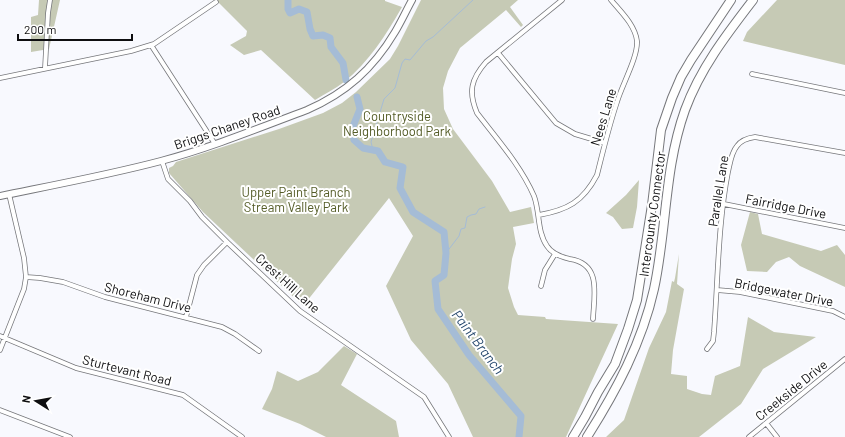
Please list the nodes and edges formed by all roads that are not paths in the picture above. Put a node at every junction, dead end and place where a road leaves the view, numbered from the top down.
1 (50, 0) edge
2 (412, 0) edge
3 (562, 0) edge
4 (611, 0) edge
5 (731, 0) edge
6 (753, 0) edge
7 (216, 2) dead end
8 (151, 45) junction
9 (498, 53) junction
10 (45, 68) junction
11 (752, 74) dead end
12 (0, 78) edge
13 (845, 92) edge
14 (605, 142) junction
15 (215, 144) junction
16 (845, 153) edge
17 (162, 161) junction
18 (10, 194) junction
19 (0, 196) edge
20 (724, 204) junction
21 (539, 215) junction
22 (845, 228) edge
23 (227, 242) junction
24 (555, 254) junction
25 (26, 277) junction
26 (541, 286) dead end
27 (717, 290) junction
28 (186, 317) junction
29 (845, 317) edge
30 (593, 319) dead end
31 (0, 336) edge
32 (5, 338) junction
33 (707, 349) dead end
34 (0, 350) edge
35 (259, 352) dead end
36 (845, 359) edge
37 (0, 410) edge
38 (766, 423) junction
39 (70, 437) edge
40 (242, 437) edge
41 (449, 437) edge
42 (572, 437) edge
43 (587, 437) edge
44 (749, 437) edge
45 (778, 437) edge

1 - 10 street
2 - 15 main road, Briggs Chaney Road
3 - 9 street
4 - 14 street, Nees Lane
5 - 42 highway, Intercounty Connector
6 - 43 highway, Intercounty Connector
7 - 8 street
8 - 10 street
8 - 15 street
9 - 14 street
9 - 21 street
10 - 12 street
11 - 13 street
14 - 21 street, Nees Lane
15 - 17 main road, Briggs Chaney Road
16 - 20 street, Parallel Lane
17 - 18 main road, Briggs Chaney Road
17 - 23 street, Crest Hill Lane
18 - 19 main road, Briggs Chaney Road
18 - 25 street
20 - 22 street, Fairridge Drive
20 - 27 street, Parallel Lane
21 - 24 street
23 - 28 street
23 - 41 street, Crest Hill Lane
24 - 26 street
24 - 30 street
25 - 28 street, Shoreham Drive
25 - 32 street
27 - 29 street, Bridgewater Drive
27 - 33 street, Parallel Lane
28 - 35 street, Shoreham Drive
31 - 32 street, Sturtevant Road
32 - 34 street
32 - 40 street, Sturtevant Road
36 - 38 street, Creekside Drive
37 - 39 street
38 - 44 street, Creekside Drive
38 - 45 street

